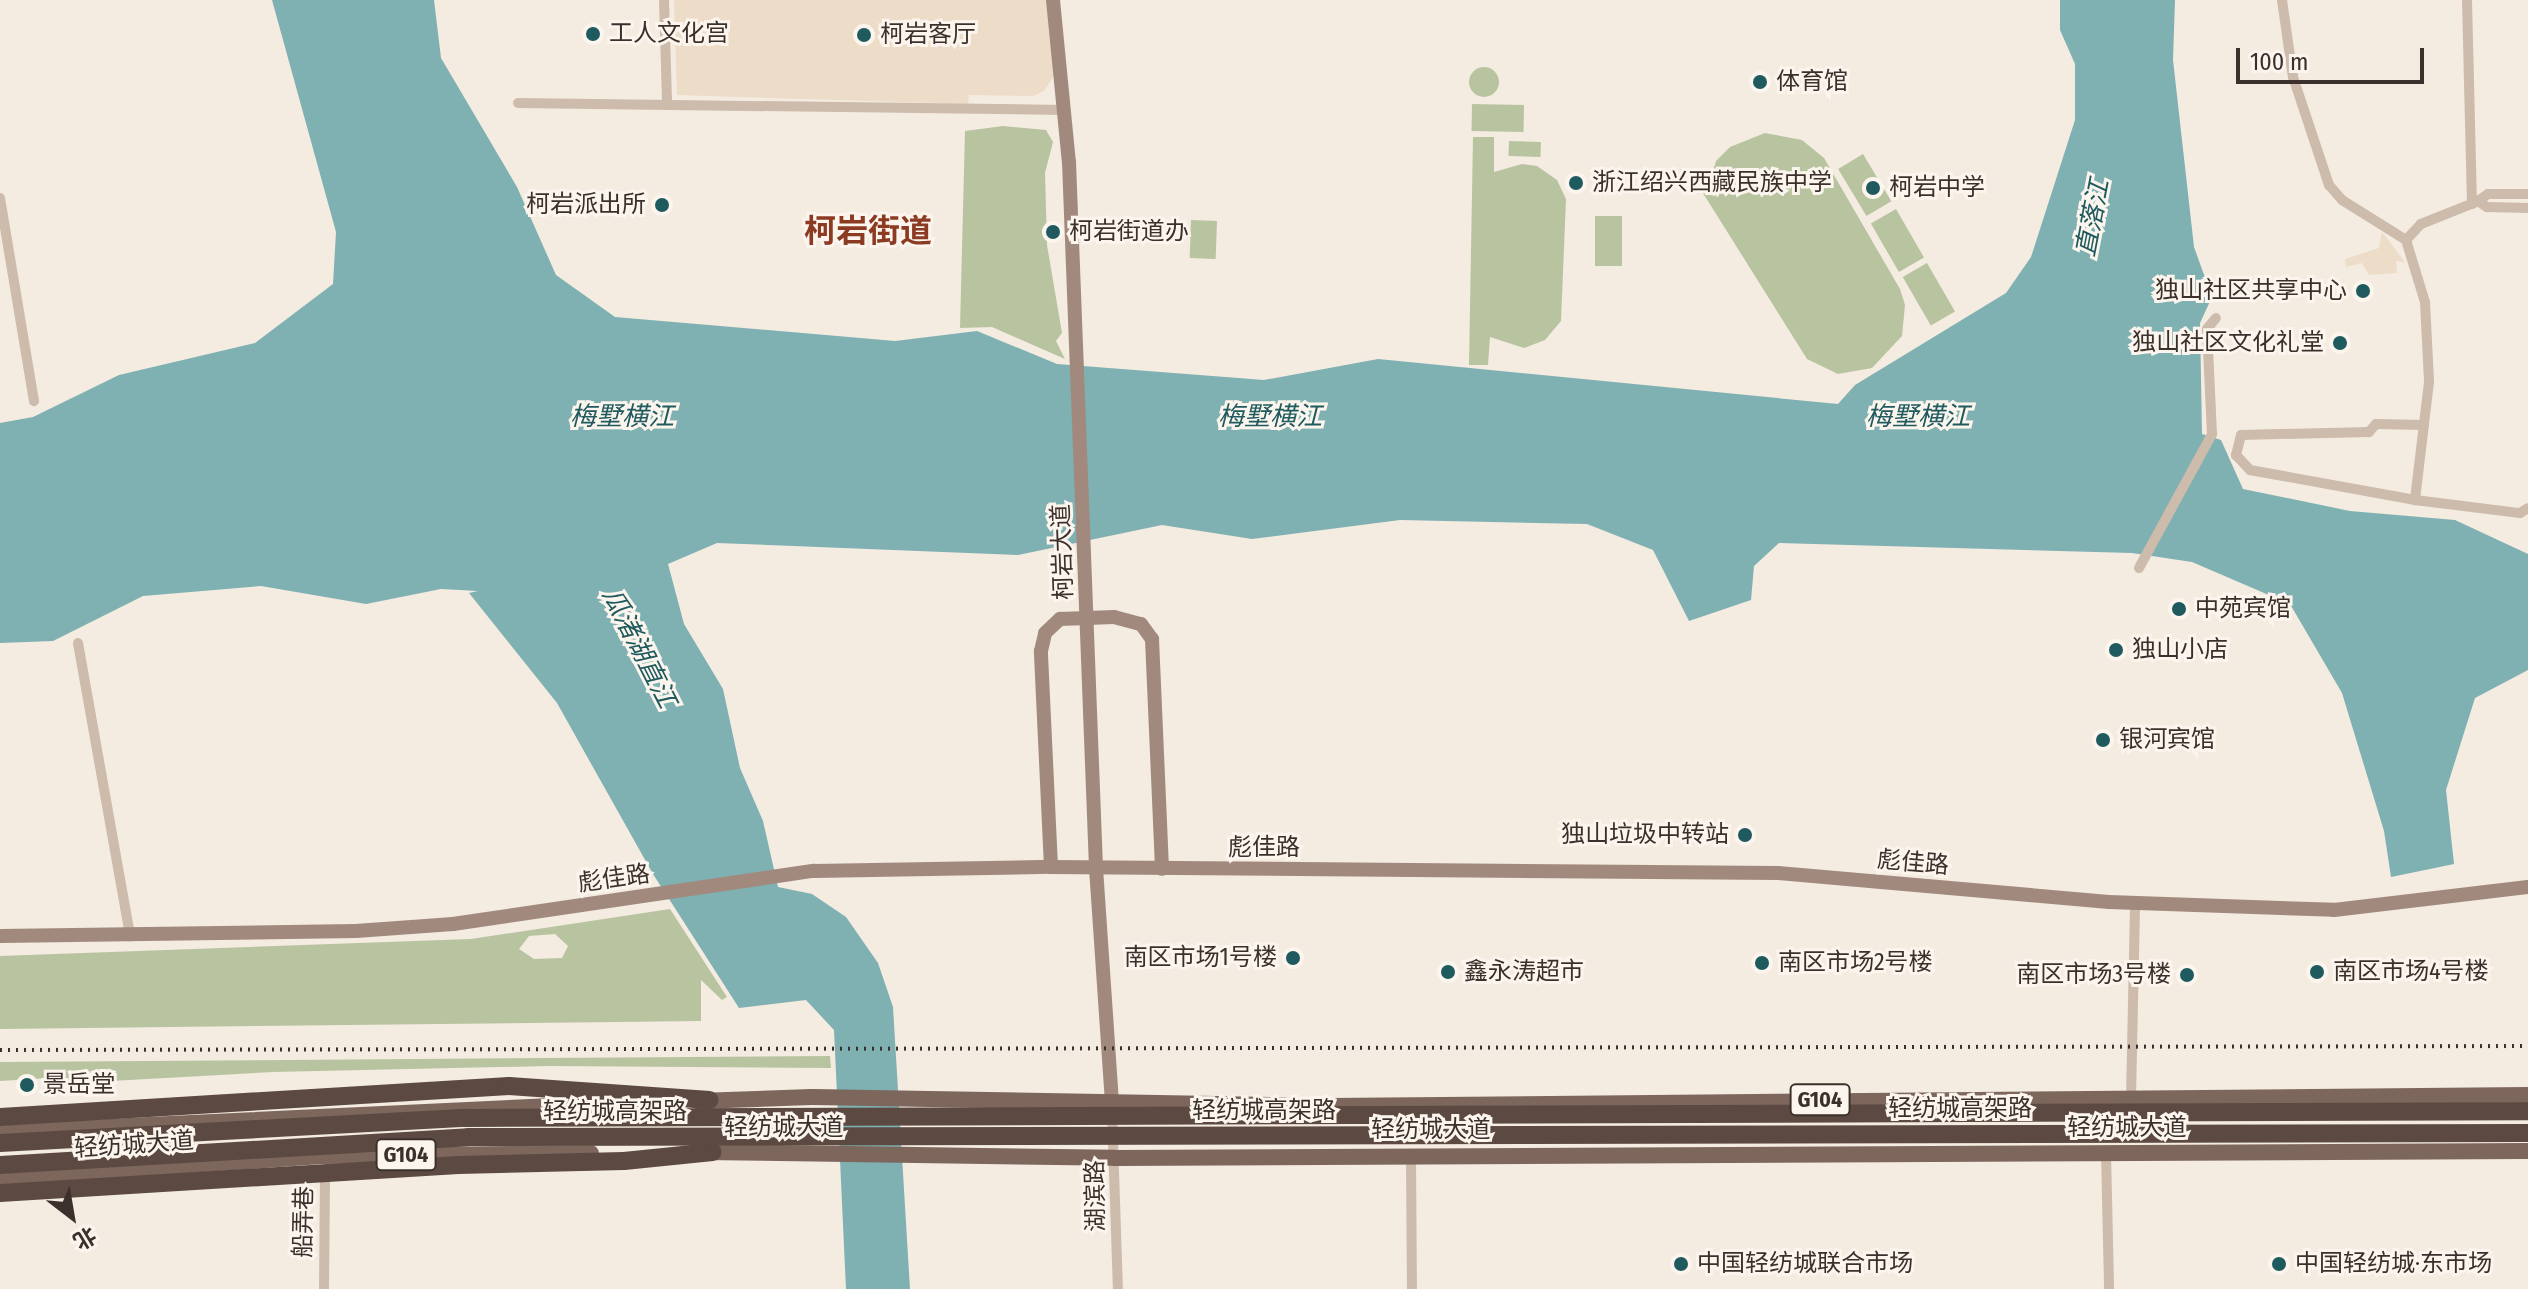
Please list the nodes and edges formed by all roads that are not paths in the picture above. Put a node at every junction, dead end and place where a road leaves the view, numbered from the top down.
1 (664, 0) edge
2 (1053, 0) edge
3 (2282, 0) edge
4 (2467, 0) edge
5 (518, 103) dead end
6 (667, 103) junction
7 (1064, 110) junction
8 (2528, 194) edge
9 (0, 198) edge
10 (2475, 202) junction
11 (2528, 208) edge
12 (2406, 240) junction
13 (2216, 318) dead end
14 (34, 401) dead end
15 (2424, 425) junction
16 (2415, 500) junction
17 (2528, 508) edge
18 (2139, 568) dead end
19 (1088, 618) junction
20 (78, 643) dead end
21 (1051, 867) junction
22 (1096, 868) junction
23 (1162, 869) junction
24 (2528, 887) edge
25 (2135, 903) junction
26 (0, 936) edge
27 (130, 936) junction
28 (2528, 1095) edge
29 (2131, 1098) junction
30 (710, 1100) junction
31 (1112, 1102) junction
32 (2528, 1111) edge
33 (0, 1117) edge
34 (0, 1132) edge
35 (2528, 1133) edge
36 (0, 1143) edge
37 (2528, 1151) edge
38 (713, 1152) junction
39 (2106, 1153) junction
40 (1411, 1154) junction
41 (325, 1156) junction
42 (1115, 1158) junction
43 (0, 1165) edge
44 (0, 1178) edge
45 (0, 1193) edge
46 (324, 1289) edge
47 (1118, 1289) edge
48 (1412, 1289) edge
49 (2109, 1289) edge

1 - 6 street
2 - 7 street, 柯岩大道
3 - 12 street
4 - 10 street
5 - 6 street
6 - 7 street
7 - 19 street, 柯岩大道
8 - 10 street
9 - 14 street
10 - 11 street
10 - 12 street
12 - 15 street
13 - 18 street
15 - 16 street
15 - 16 street
16 - 17 street
19 - 21 street
19 - 22 street, 柯岩大道
19 - 23 street
20 - 27 street
21 - 22 street, 彪佳路
21 - 27 street, 彪佳路
22 - 23 street, 彪佳路
22 - 31 street, 柯岩大道
23 - 25 street, 彪佳路
24 - 25 street, 彪佳路
25 - 29 street
26 - 27 street, 彪佳路
28 - 29 main road, 轻纺城大道 / G104
29 - 31 main road, 轻纺城大道 / G104
30 - 31 main road, 轻纺城大道 / G104
30 - 33 highway
30 - 34 main road, 轻纺城大道 / G104
31 - 42 street, 湖滨路
32 - 36 highway, 轻纺城高架路, bridge
35 - 43 highway, 轻纺城高架路, bridge
37 - 39 main road, 轻纺城大道 / G104
38 - 41 main road, 轻纺城大道 / G104
38 - 42 main road, 轻纺城大道 / G104
38 - 45 highway, bridge
39 - 40 main road, 轻纺城大道 / G104
39 - 49 street
40 - 42 main road, 轻纺城大道 / G104
40 - 48 street
41 - 44 main road, 轻纺城大道 / G104
41 - 46 street, 船弄巷
42 - 47 street, 湖滨路

